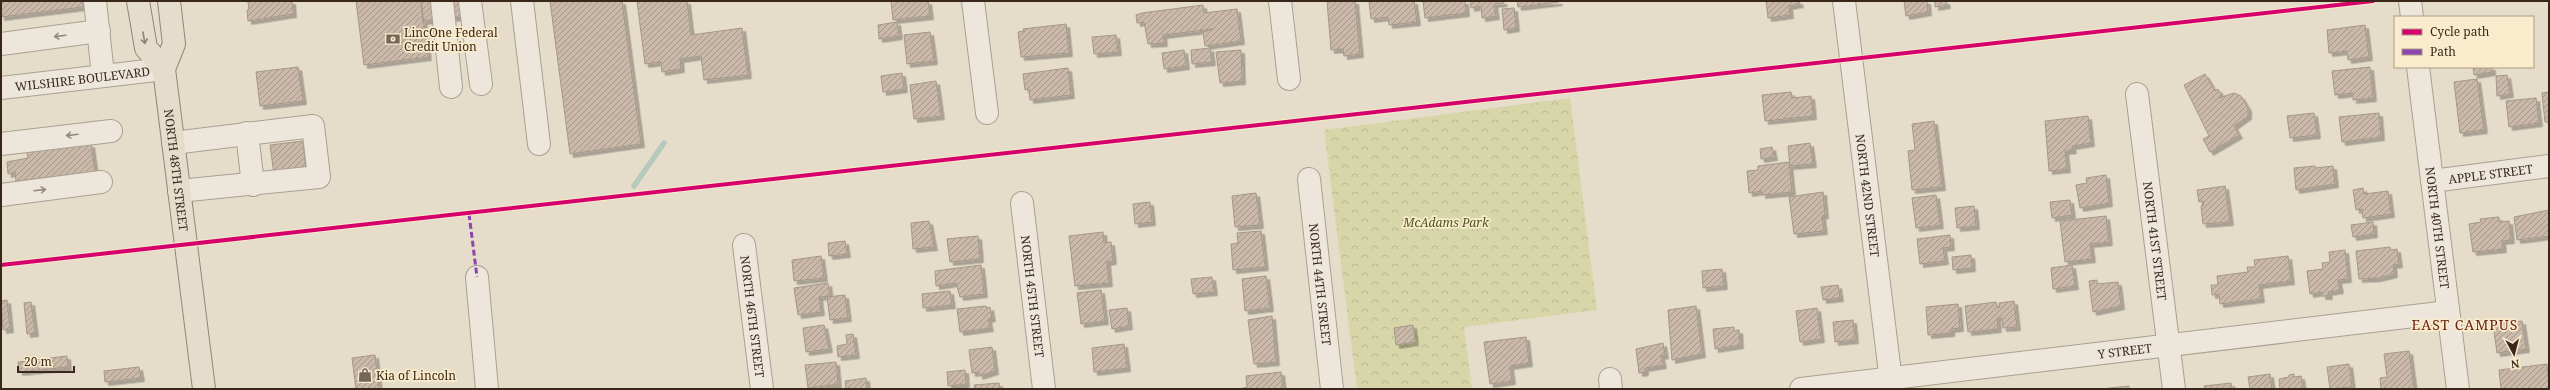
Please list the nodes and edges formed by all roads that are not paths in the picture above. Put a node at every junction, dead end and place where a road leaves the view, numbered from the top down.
1 (95, 1) edge
2 (138, 1) edge
3 (169, 1) edge
4 (442, 1) edge
5 (470, 1) edge
6 (522, 1) edge
7 (973, 1) edge
8 (1280, 1) edge
9 (1844, 1) edge
10 (2410, 1) edge
11 (2412, 16) edge
12 (98, 31) junction
13 (1, 44) edge
14 (2418, 68) edge
15 (164, 70) junction
16 (104, 75) junction
17 (1289, 79) dead end
18 (481, 84) dead end
19 (451, 87) dead end
20 (1, 88) edge
21 (2137, 94) dead end
22 (987, 113) dead end
23 (111, 131) dead end
24 (247, 133) junction
25 (173, 143) junction
26 (1, 144) edge
27 (539, 144) dead end
28 (2549, 166) edge
29 (1309, 179) dead end
30 (2432, 180) junction
31 (102, 182) dead end
32 (252, 185) junction
33 (179, 191) junction
34 (1, 195) edge
35 (1022, 203) dead end
36 (744, 245) dead end
37 (477, 277) dead end
38 (2448, 312) junction
39 (2168, 345) junction
40 (1892, 384) edge
41 (204, 389) edge
42 (487, 389) edge
43 (762, 389) edge
44 (1044, 389) edge
45 (1332, 389) edge
46 (1801, 389) edge
47 (2174, 389) edge
48 (2458, 389) edge

1 - 12 street
2 -> 15 main road
3 - 15 main road, NORTH 48TH STREET
4 - 19 street
5 - 18 street
6 - 27 street
7 - 22 street
8 - 17 street
9 - 40 street, NORTH 42ND STREET
10 - 11 street
12 -> 13 street
12 - 16 street
14 - 30 street, NORTH 40TH STREET
15 - 16 street, WILSHIRE BOULEVARD
15 - 25 main road, NORTH 48TH STREET
16 - 20 street, WILSHIRE BOULEVARD
21 - 39 street, NORTH 41ST STREET
23 -> 26 street
24 - 25 street
24 - 32 street
24 - 32 street
25 - 33 main road, NORTH 48TH STREET
28 - 30 street, APPLE STREET
29 - 45 street, NORTH 44TH STREET
30 - 38 street, NORTH 40TH STREET
34 -> 31 street
32 - 33 street
33 - 41 main road, NORTH 48TH STREET
35 - 44 street, NORTH 45TH STREET
36 - 43 street, NORTH 46TH STREET
37 - 42 street
38 - 39 street, Y STREET
38 - 48 street, NORTH 40TH STREET
39 - 40 street, Y STREET
39 - 47 street, NORTH 41ST STREET
40 - 46 street, Y STREET

